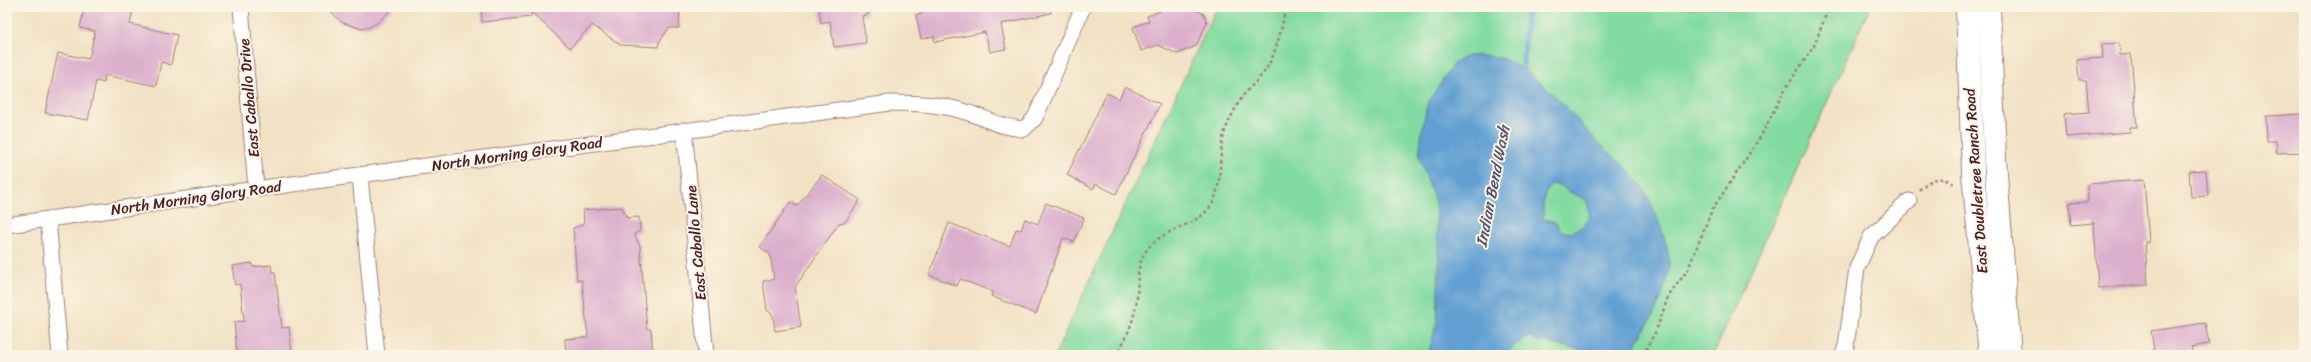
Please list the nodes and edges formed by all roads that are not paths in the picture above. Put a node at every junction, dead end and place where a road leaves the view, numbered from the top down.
1 (241, 7) edge
2 (1083, 7) edge
3 (1967, 7) edge
4 (1989, 7) edge
5 (684, 130) junction
6 (1996, 171) junction
7 (1973, 173) junction
8 (360, 176) junction
9 (256, 189) junction
10 (1909, 201) road end
11 (48, 220) junction
12 (7, 225) edge
13 (60, 355) edge
14 (377, 355) edge
15 (706, 355) edge
16 (1843, 355) edge
17 (1990, 355) edge
18 (2010, 355) edge

1 - 9 street, East Caballo Drive
2 - 5 street, North Morning Glory Road
3 - 7 main road, East Doubletree Ranch Road
4 - 6 main road, East Doubletree Ranch Road
5 - 8 street, North Morning Glory Road
5 - 15 street, East Caballo Lane
6 - 7 main road
6 - 18 main road, East Doubletree Ranch Road
7 - 17 main road, East Doubletree Ranch Road
8 - 9 street, North Morning Glory Road
8 - 14 street
9 - 11 street, North Morning Glory Road
10 - 16 street
11 - 12 street, North Morning Glory Road
11 - 13 street

